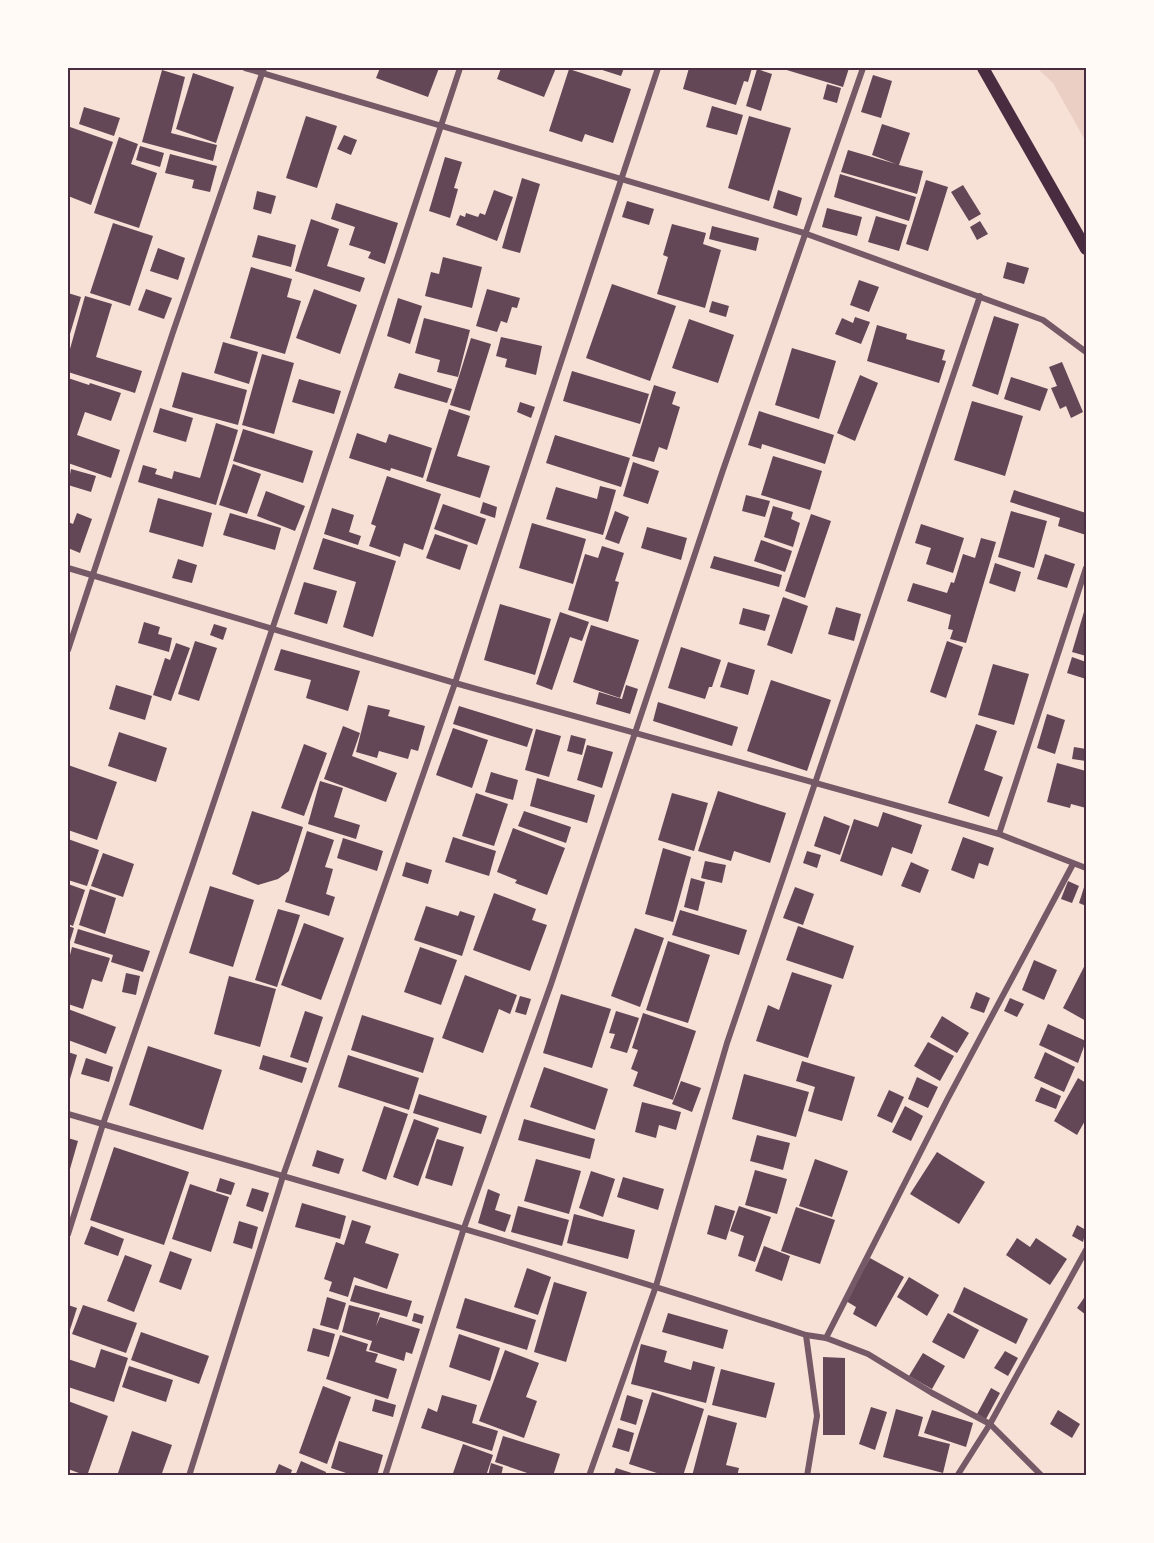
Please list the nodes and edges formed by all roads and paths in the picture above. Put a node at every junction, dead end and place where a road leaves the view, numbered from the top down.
1 (245, 68) edge
2 (460, 68) edge
3 (658, 68) edge
4 (863, 68) edge
5 (984, 68) edge
6 (263, 70) edge
7 (440, 124) junction
8 (621, 180) junction
9 (804, 233) junction
10 (1086, 249) edge
11 (980, 296) junction
12 (1086, 352) edge
13 (68, 568) edge
14 (1086, 568) edge
15 (92, 576) junction
16 (272, 630) junction
17 (68, 650) edge
18 (455, 683) junction
19 (636, 733) junction
20 (814, 784) junction
21 (999, 834) junction
22 (1072, 864) junction
23 (1086, 868) edge
24 (68, 1114) edge
25 (103, 1124) junction
26 (283, 1176) junction
27 (464, 1228) junction
28 (68, 1234) edge
29 (1086, 1250) edge
30 (656, 1286) junction
31 (806, 1335) junction
32 (826, 1338) junction
33 (990, 1424) junction
34 (189, 1476) edge
35 (385, 1476) edge
36 (589, 1476) edge
37 (807, 1476) edge
38 (957, 1476) edge
39 (1042, 1476) edge

1 - 6 street
2 - 7 street
3 - 8 street
4 - 9 street
5 - 10 main road
6 - 7 street
6 - 15 street
7 - 8 street
7 - 16 street
8 - 9 street
8 - 18 street
9 - 11 street
9 - 19 street
11 - 12 street
11 - 20 street
13 - 15 street
14 - 21 street
15 - 16 street
15 - 17 street
16 - 18 street
16 - 25 street
18 - 19 street
18 - 26 street
19 - 20 street
19 - 27 street
20 - 21 street
20 - 30 street
21 - 22 street
22 - 23 street
22 - 32 street
24 - 25 street
25 - 26 street
25 - 28 street
26 - 27 street
26 - 34 street
27 - 30 street
27 - 35 street
29 - 33 street
30 - 31 street
30 - 36 street
31 - 32 street
31 - 37 street
32 - 33 street
33 - 38 street
33 - 39 street

